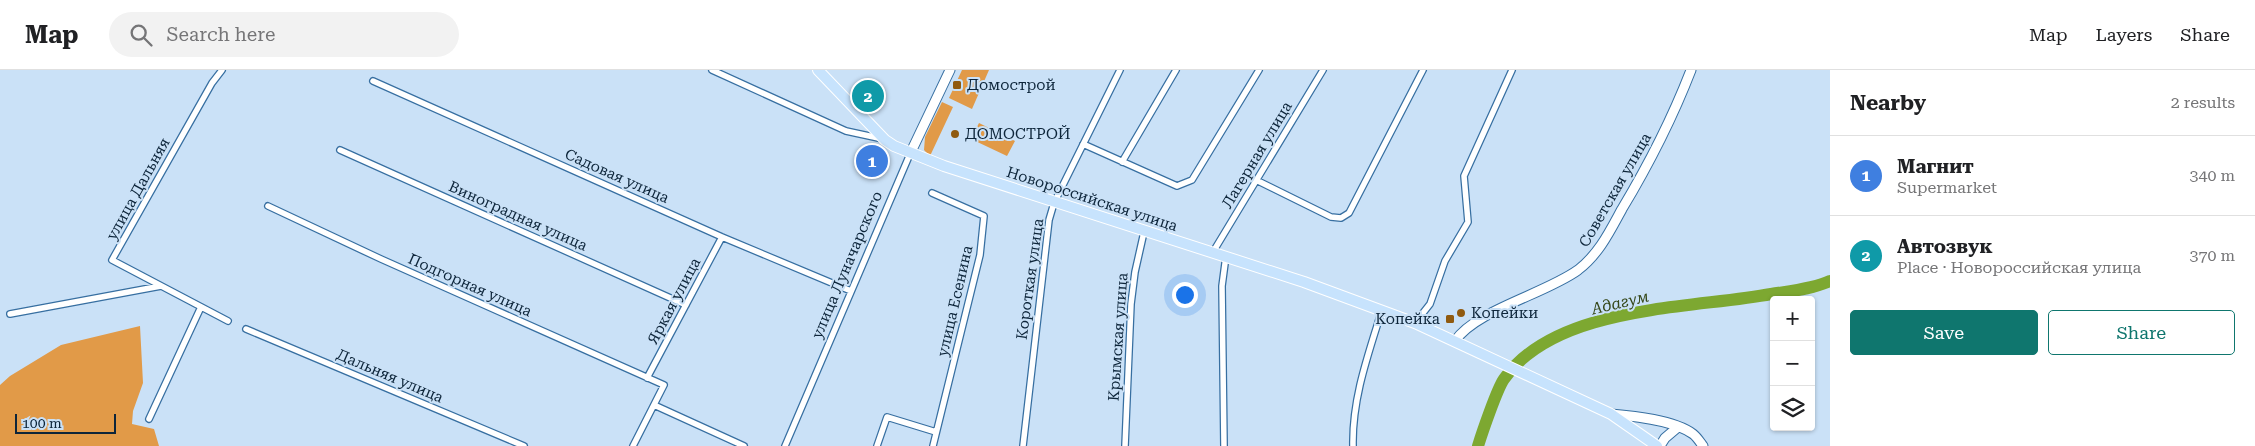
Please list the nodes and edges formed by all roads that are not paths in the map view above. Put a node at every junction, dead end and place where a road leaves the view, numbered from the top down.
1 (222, 70) edge
2 (712, 70) edge
3 (818, 70) edge
4 (950, 70) edge
5 (1120, 70) edge
6 (1176, 70) edge
7 (1259, 70) edge
8 (1323, 70) edge
9 (1423, 70) edge
10 (1512, 70) edge
11 (1691, 70) edge
12 (373, 82) dead end
13 (885, 140) junction
14 (1083, 144) junction
15 (340, 150) dead end
16 (910, 154) junction
17 (1122, 162) junction
18 (1256, 180) junction
19 (932, 194) dead end
20 (1054, 203) junction
21 (268, 206) dead end
22 (1144, 232) junction
23 (722, 237) junction
24 (1212, 252) junction
25 (1226, 256) junction
26 (161, 286) junction
27 (851, 291) junction
28 (686, 305) junction
29 (200, 306) junction
30 (1382, 310) junction
31 (10, 314) dead end
32 (228, 321) dead end
33 (1415, 323) junction
34 (246, 329) dead end
35 (1455, 341) junction
36 (647, 378) junction
37 (654, 405) junction
38 (1611, 414) junction
39 (149, 418) dead end
40 (1678, 427) junction
41 (936, 432) junction
42 (524, 446) edge
43 (633, 446) edge
44 (744, 446) edge
45 (786, 446) edge
46 (877, 446) edge
47 (933, 446) edge
48 (1022, 446) edge
49 (1124, 446) edge
50 (1224, 446) edge
51 (1353, 446) edge
52 (1659, 446) edge
53 (1703, 446) edge

1 - 26 street, улица Дальняя
2 - 13 street, Новороссийская улица
3 - 13 main road
4 - 16 main road, улица Луначарского
5 - 14 street, Короткая улица
6 - 17 street
7 - 17 street
8 - 18 street, Лагерная улица
9 - 18 street
10 - 33 street
11 - 35 main road, Советская улица
12 - 23 street, Садовая улица
13 - 16 main road, Новороссийская улица
14 - 17 street
14 - 20 street, Короткая улица
15 - 28 street, Виноградная улица
16 - 20 main road, Новороссийская улица
16 - 27 street, улица Луначарского
18 - 24 street, Лагерная улица
19 - 41 street, улица Есенина
20 - 22 main road, Новороссийская улица
20 - 48 street, Короткая улица
21 - 36 street, Подгорная улица
22 - 24 main road, Новороссийская улица
22 - 49 street, Крымская улица
23 - 27 street, Садовая улица
23 - 28 street, Яркая улица
24 - 25 main road, Новороссийская улица
25 - 30 main road, Новороссийская улица
25 - 50 street
26 - 29 street, улица Дальняя
26 - 31 street
27 - 45 street, улица Луначарского
28 - 36 street, Яркая улица
29 - 32 street, улица Дальняя
29 - 39 street
30 - 33 main road, Новороссийская улица
30 - 51 street
33 - 35 main road, Новороссийская улица
34 - 42 street, Дальняя улица
35 - 38 main road, Новороссийская улица
36 - 37 street, Подгорная улица
37 - 43 street
37 - 44 street
38 - 40 main road
38 - 52 main road, Новороссийская улица
40 - 52 main road
40 - 53 main road
41 - 46 street
41 - 47 street, улица Есенина

